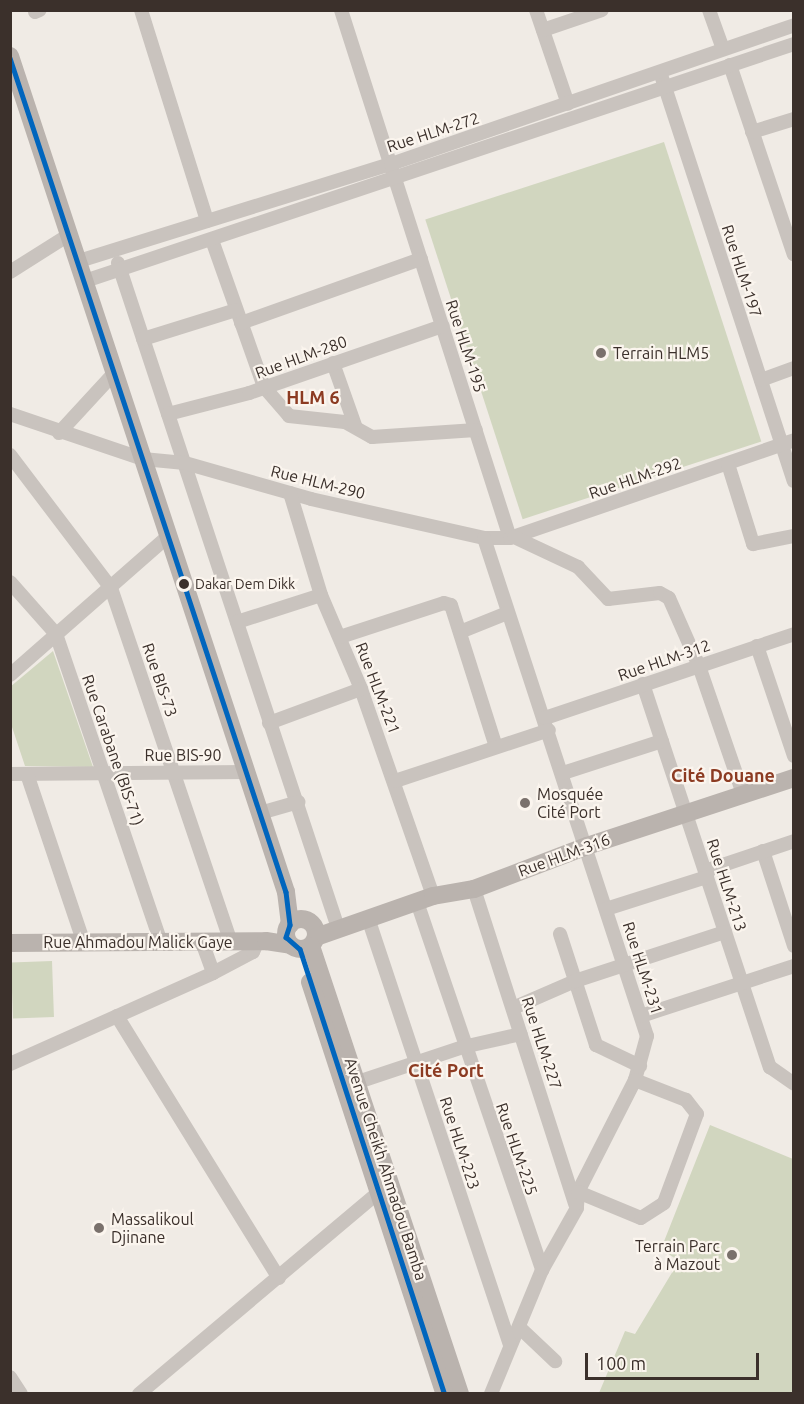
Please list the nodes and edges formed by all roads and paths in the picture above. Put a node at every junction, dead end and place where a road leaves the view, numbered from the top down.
1 (141, 10) edge
2 (341, 10) edge
3 (536, 10) edge
4 (602, 10) edge
5 (710, 10) edge
6 (794, 25) edge
7 (543, 30) junction
8 (794, 44) edge
9 (723, 49) junction
10 (10, 56) edge
11 (730, 65) junction
12 (660, 71) junction
13 (665, 87) junction
14 (568, 104) junction
15 (794, 119) edge
16 (752, 132) junction
17 (391, 164) junction
18 (396, 180) junction
19 (207, 221) junction
20 (70, 234) junction
21 (212, 240) junction
22 (114, 251) junction
23 (794, 255) edge
24 (422, 260) junction
25 (79, 261) junction
26 (120, 269) junction
27 (10, 272) edge
28 (85, 281) junction
29 (236, 310) junction
30 (241, 323) junction
31 (443, 326) junction
32 (143, 339) junction
33 (333, 363) junction
34 (794, 368) edge
35 (115, 372) junction
36 (760, 380) junction
37 (264, 387) junction
38 (10, 414) edge
39 (168, 414) junction
40 (356, 425) junction
41 (476, 430) junction
42 (59, 433) junction
43 (787, 442) edge
44 (10, 455) edge
45 (143, 459) junction
46 (185, 463) junction
47 (728, 464) junction
48 (794, 481) edge
49 (290, 493) junction
50 (168, 536) junction
51 (794, 536) edge
52 (512, 537) junction
53 (484, 538) junction
54 (10, 582) edge
55 (111, 588) junction
56 (321, 595) junction
57 (507, 613) junction
58 (237, 622) junction
59 (460, 632) junction
60 (56, 634) junction
61 (794, 634) edge
62 (340, 637) junction
63 (757, 646) junction
64 (699, 666) junction
65 (10, 675) edge
66 (643, 684) junction
67 (361, 689) junction
68 (269, 723) junction
69 (547, 724) junction
70 (662, 741) junction
71 (496, 747) junction
72 (794, 756) edge
73 (174, 770) junction
74 (102, 772) junction
75 (247, 772) junction
76 (563, 773) junction
77 (10, 774) edge
78 (27, 774) junction
79 (794, 778) edge
80 (395, 782) junction
81 (742, 794) junction
82 (298, 802) junction
83 (260, 813) junction
84 (686, 813) junction
85 (794, 841) edge
86 (587, 846) junction
87 (763, 851) junction
88 (706, 874) junction
89 (474, 889) junction
90 (425, 899) junction
91 (606, 909) junction
92 (368, 918) junction
93 (725, 932) junction
94 (308, 934) junction
95 (560, 934) dead end
96 (262, 941) junction
97 (161, 942) junction
98 (202, 942) junction
99 (231, 942) junction
100 (10, 943) edge
101 (84, 943) junction
102 (794, 946) edge
103 (625, 965) junction
104 (794, 966) edge
105 (213, 973) junction
106 (575, 981) junction
107 (742, 983) junction
108 (513, 1008) junction
109 (117, 1016) junction
110 (641, 1016) junction
111 (521, 1034) junction
112 (463, 1047) junction
113 (416, 1063) junction
114 (10, 1064) edge
115 (640, 1066) junction
116 (634, 1080) junction
117 (358, 1083) junction
118 (794, 1084) edge
119 (380, 1192) junction
120 (578, 1192) junction
121 (577, 1208) junction
122 (542, 1270) junction
123 (279, 1278) junction
124 (519, 1327) junction
125 (510, 1345) junction
126 (555, 1361) dead end
127 (10, 1377) edge
128 (144, 1392) edge
129 (21, 1394) edge
130 (445, 1394) edge
131 (460, 1394) edge
132 (491, 1394) edge

1 - 19 street
2 - 17 street, Rue HLM-195
3 - 7 street
4 - 7 street
5 - 9 street
6 - 9 street, Rue HLM-272
7 - 14 street
8 - 11 street, Rue HLM-272
9 - 12 street, Rue HLM-272
10 - 20 street
11 - 13 street, Rue HLM-272
11 - 16 street
12 - 13 street, Rue HLM-197
12 - 14 street, Rue HLM-272
13 - 18 street, Rue HLM-272
13 - 36 street, Rue HLM-197
14 - 17 street, Rue HLM-272
15 - 16 street
16 - 23 street
17 - 18 street, Rue HLM-195
17 - 19 street, Rue HLM-272
18 - 21 street, Rue HLM-272
18 - 24 street, Rue HLM-195
19 - 22 street, Rue HLM-272
20 - 25 street
20 - 27 street
21 - 26 street, Rue HLM-272
21 - 29 street
22 - 25 street, Rue HLM-272
22 - 26 street
24 - 30 street
24 - 31 street, Rue HLM-195
25 - 28 street
26 - 28 street, Rue HLM-272
26 - 32 street
28 - 35 street
29 - 30 street
29 - 32 street
30 - 37 street
31 - 33 street, Rue HLM-280
31 - 41 street, Rue HLM-195
32 - 39 street
33 - 37 street, Rue HLM-280
33 - 40 street
34 - 36 street
35 - 42 street
35 - 45 street
36 - 43 street, Rue HLM-197
37 - 39 street, Rue HLM-280
37 - 40 street
38 - 42 street, Rue HLM-290
39 - 46 street
40 - 41 street
41 - 52 street, Rue HLM-195
42 - 45 street, Rue HLM-290
43 - 47 street, Rue HLM-292
43 - 48 street, Rue HLM-197
44 - 55 street, Rue BIS-73
45 - 46 street, Rue HLM-290
45 - 50 street
46 - 49 street, Rue HLM-290
46 - 58 street
47 - 51 street
47 - 52 street, Rue HLM-292
49 - 53 street, Rue HLM-290
49 - 56 street, Rue HLM-221
50 - 55 street
50 - 75 street
52 - 53 street, Rue HLM-292
52 - 64 street
53 - 57 street, Rue HLM-231
54 - 60 street, Rue Carabane (BIS-71)
55 - 60 street
55 - 73 street, Rue BIS-73
56 - 58 street
56 - 62 street, Rue HLM-221
57 - 59 street
57 - 69 street, Rue HLM-231
58 - 68 street
59 - 62 street
59 - 71 street
60 - 65 street
60 - 74 street, Rue Carabane (BIS-71)
61 - 63 street, Rue HLM-312
62 - 67 street, Rue HLM-221
63 - 64 street, Rue HLM-312
63 - 72 street
64 - 66 street, Rue HLM-312
64 - 81 street
66 - 69 street, Rue HLM-312
66 - 70 street, Rue HLM-213
67 - 68 street
67 - 80 street, Rue HLM-221
68 - 82 street
69 - 71 street, Rue HLM-312
69 - 76 street, Rue HLM-231
70 - 76 street
70 - 84 street, Rue HLM-213
71 - 80 street, Rue HLM-312
73 - 74 street, Rue BIS-90
73 - 75 street, Rue BIS-90
73 - 99 street, Rue BIS-73
74 - 78 street, Rue BIS-90
74 - 97 street, Rue Carabane (BIS-71)
75 - 83 street
76 - 86 street, Rue HLM-231
77 - 78 street, Rue BIS-90
78 - 101 street
79 - 81 street, Rue HLM-316
80 - 90 street, Rue HLM-221
81 - 84 street, Rue HLM-316
82 - 83 street
82 - 94 street
83 - 94 street
84 - 86 street, Rue HLM-316
84 - 88 street, Rue HLM-213
85 - 87 street
86 - 89 street, Rue HLM-316
86 - 91 street, Rue HLM-231
87 - 88 street
87 - 102 street
88 - 91 street
88 - 93 street, Rue HLM-213
89 - 90 street, Rue HLM-316
89 - 108 street, Rue HLM-227
90 - 92 street, Rue HLM-316
90 - 112 street, Rue HLM-225
91 - 103 street, Rue HLM-231
92 - 94 street, Rue HLM-316
92 - 113 street, Rue HLM-223
93 - 103 street
93 - 107 street, Rue HLM-213
94 - 96 street, Rue Ahmadou Malick Gaye
94 - 117 street, Avenue Cheikh Ahmadou Bamba
94 - 119 street, Avenue Cheikh Ahmadou Bamba
95 - 106 street
96 - 99 street, Rue Ahmadou Malick Gaye
96 - 105 street
97 - 98 street, Rue Ahmadou Malick Gaye
97 - 101 street, Rue Ahmadou Malick Gaye
98 - 99 street, Rue Ahmadou Malick Gaye
98 - 105 street
100 - 101 street, Rue Ahmadou Malick Gaye
103 - 106 street
103 - 110 street, Rue HLM-231
104 - 107 street
105 - 109 street
106 - 108 street
106 - 115 street
107 - 110 street
107 - 118 street, Rue HLM-213
108 - 111 street, Rue HLM-227
109 - 114 street
109 - 123 street
110 - 115 street, Rue HLM-231
111 - 112 street
111 - 121 street, Rue HLM-227
112 - 113 street
112 - 122 street, Rue HLM-225
113 - 117 street
113 - 125 street, Rue HLM-223
115 - 116 street, Rue HLM-231
116 - 120 street, Rue HLM-231
116 - 120 street
117 - 131 street, Avenue Cheikh Ahmadou Bamba
119 - 123 street
119 - 130 street, Avenue Cheikh Ahmadou Bamba
120 - 121 street, Rue HLM-231
121 - 122 street, Rue HLM-231
122 - 124 street, Rue HLM-231
123 - 128 street
124 - 125 street, Rue HLM-231
124 - 126 street
125 - 132 street, Rue HLM-231
127 - 129 street

